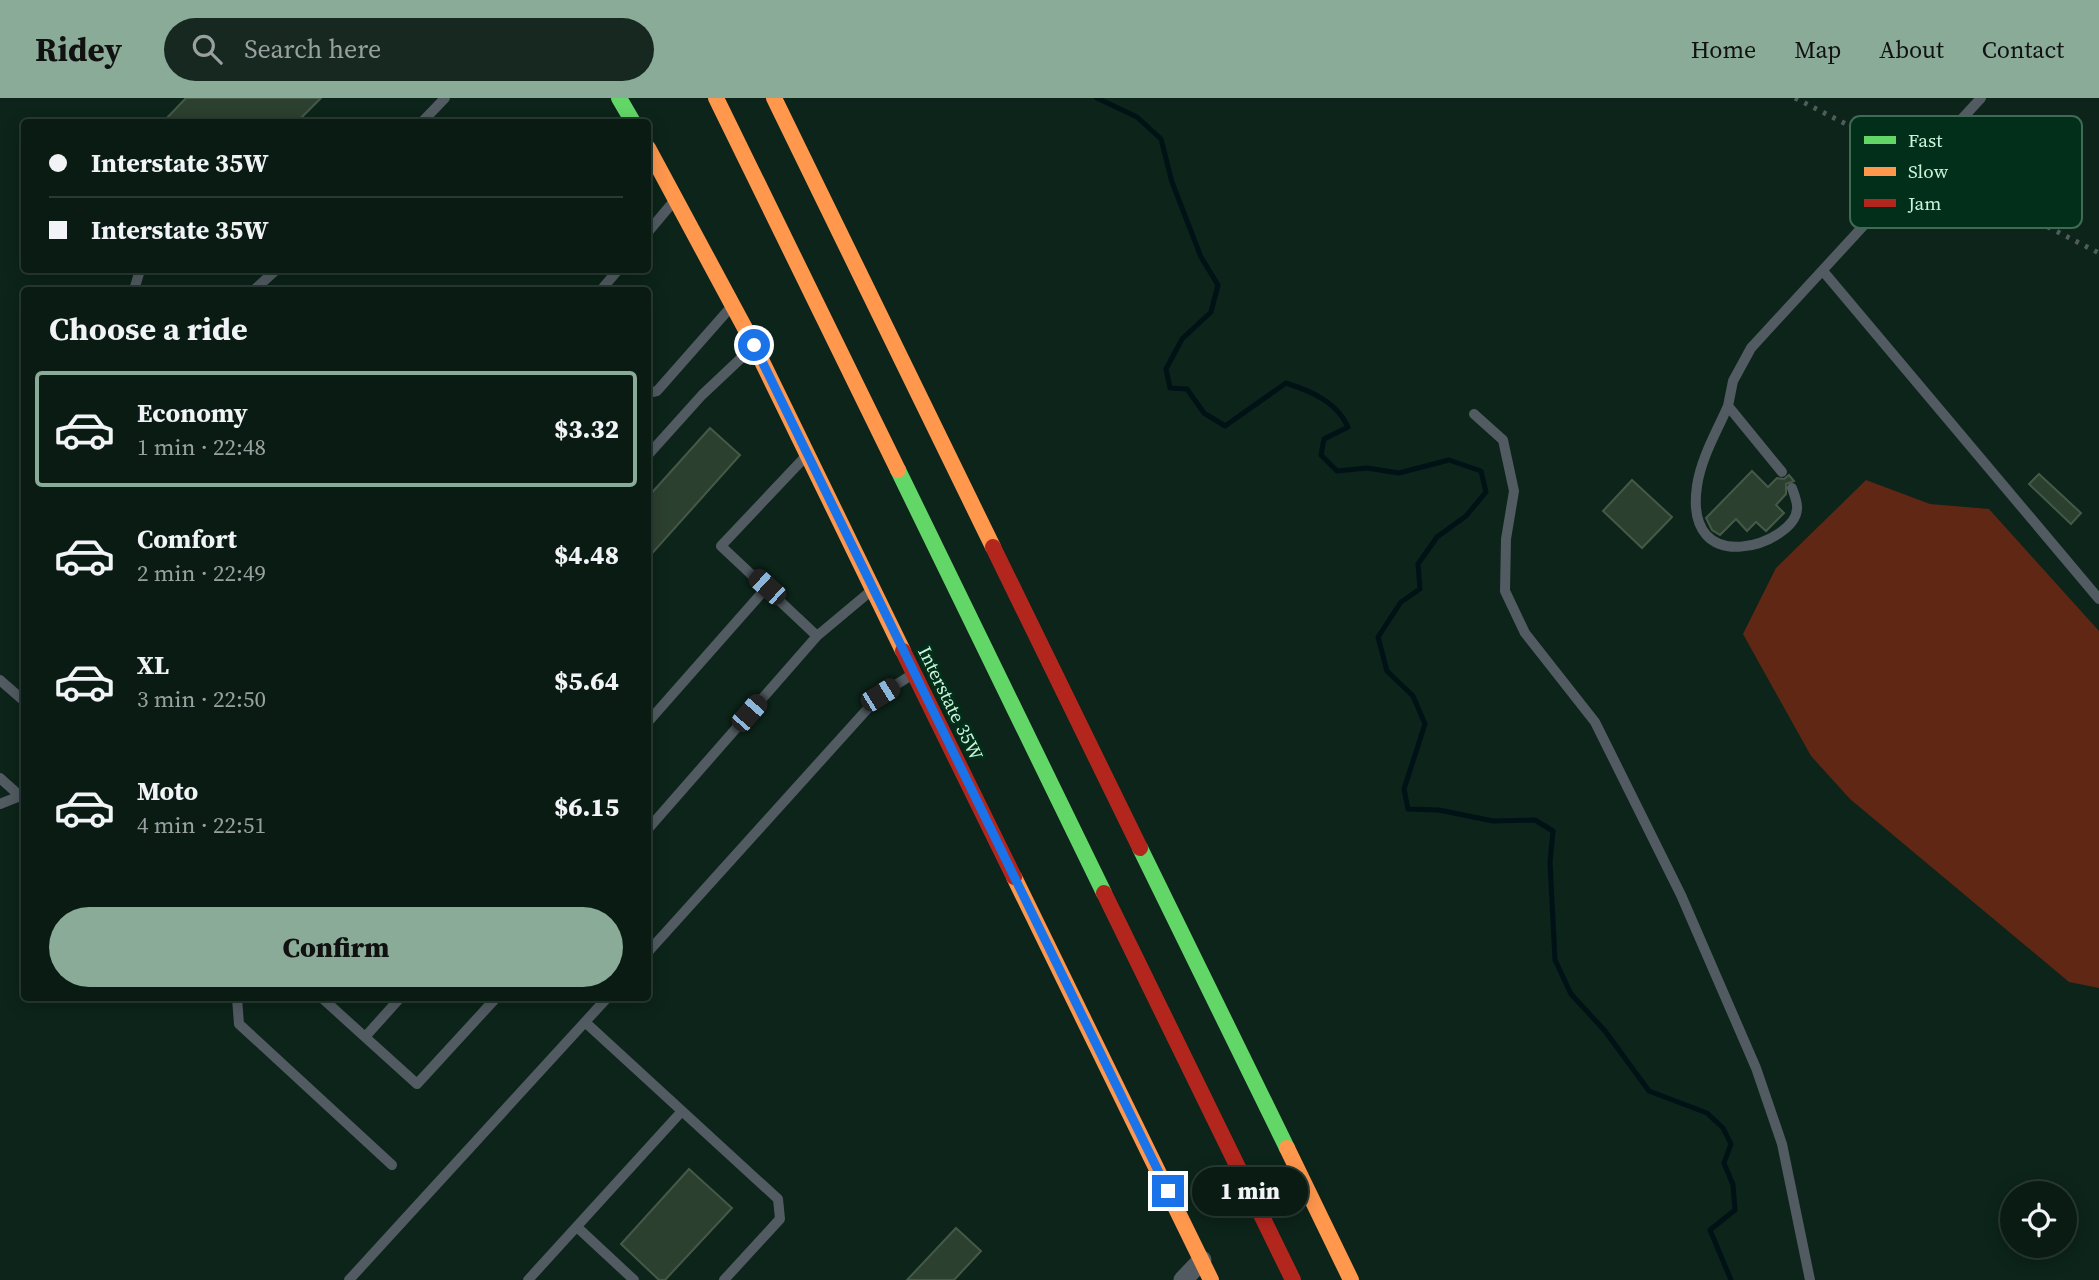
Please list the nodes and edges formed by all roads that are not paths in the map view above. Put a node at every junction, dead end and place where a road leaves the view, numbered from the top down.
1 (445, 98) edge
2 (619, 98) edge
3 (716, 98) edge
4 (774, 98) edge
5 (1981, 98) edge
6 (1965, 116) edge
7 (425, 119) edge
8 (631, 119) edge
9 (651, 153) edge
10 (677, 198) junction
11 (651, 228) edge
12 (1862, 228) edge
13 (1823, 271) junction
14 (273, 273) edge
15 (615, 273) edge
16 (257, 287) edge
17 (604, 287) edge
18 (734, 304) junction
19 (754, 345) junction
20 (651, 392) edge
21 (1728, 406) junction
22 (1474, 414) dead end
23 (651, 452) edge
24 (808, 454) junction
25 (1782, 472) dead end
26 (1792, 488) dead end
27 (767, 587) junction
28 (873, 589) junction
29 (2099, 598) edge
30 (817, 636) junction
31 (914, 674) junction
32 (0, 680) edge
33 (21, 699) edge
34 (651, 719) edge
35 (0, 778) edge
36 (21, 796) edge
37 (21, 797) edge
38 (0, 804) edge
39 (651, 826) edge
40 (651, 949) edge
41 (237, 1001) edge
42 (325, 1001) edge
43 (397, 1001) edge
44 (493, 1001) edge
45 (604, 1001) edge
46 (585, 1021) junction
47 (365, 1037) junction
48 (682, 1111) junction
49 (392, 1165) dead end
50 (576, 1227) junction
51 (1202, 1260) junction
52 (349, 1280) edge
53 (528, 1280) edge
54 (634, 1280) edge
55 (724, 1280) edge
56 (1183, 1280) edge
57 (1211, 1280) edge
58 (1293, 1280) edge
59 (1351, 1280) edge
60 (1810, 1280) edge

1 - 7 lane
2 - 8 main road
3 - 58 main road
4 - 59 main road
5 - 6 lane
9 - 10 main road, Interstate 35W
10 - 11 lane
10 - 18 main road, Interstate 35W
12 - 13 lane
13 - 21 lane
13 - 29 lane
14 - 16 lane
15 - 17 lane
18 - 19 main road, Interstate 35W
18 - 20 lane
19 - 23 lane
19 - 24 main road, Interstate 35W
21 - 25 lane
21 - 26 lane
22 - 60 lane
24 - 27 lane
24 - 28 main road, Interstate 35W
27 - 30 lane
27 - 34 lane
28 - 30 lane
28 - 31 main road, Interstate 35W
30 - 39 lane
31 - 40 lane
31 - 51 main road, Interstate 35W
32 - 33 lane
35 - 36 lane
37 - 38 lane
41 - 49 lane
42 - 47 lane
43 - 47 lane
44 - 47 lane
45 - 46 lane
46 - 48 lane
46 - 52 lane
48 - 50 lane
48 - 55 lane
50 - 53 lane
50 - 54 lane
51 - 56 street
51 - 57 main road, Interstate 35W

